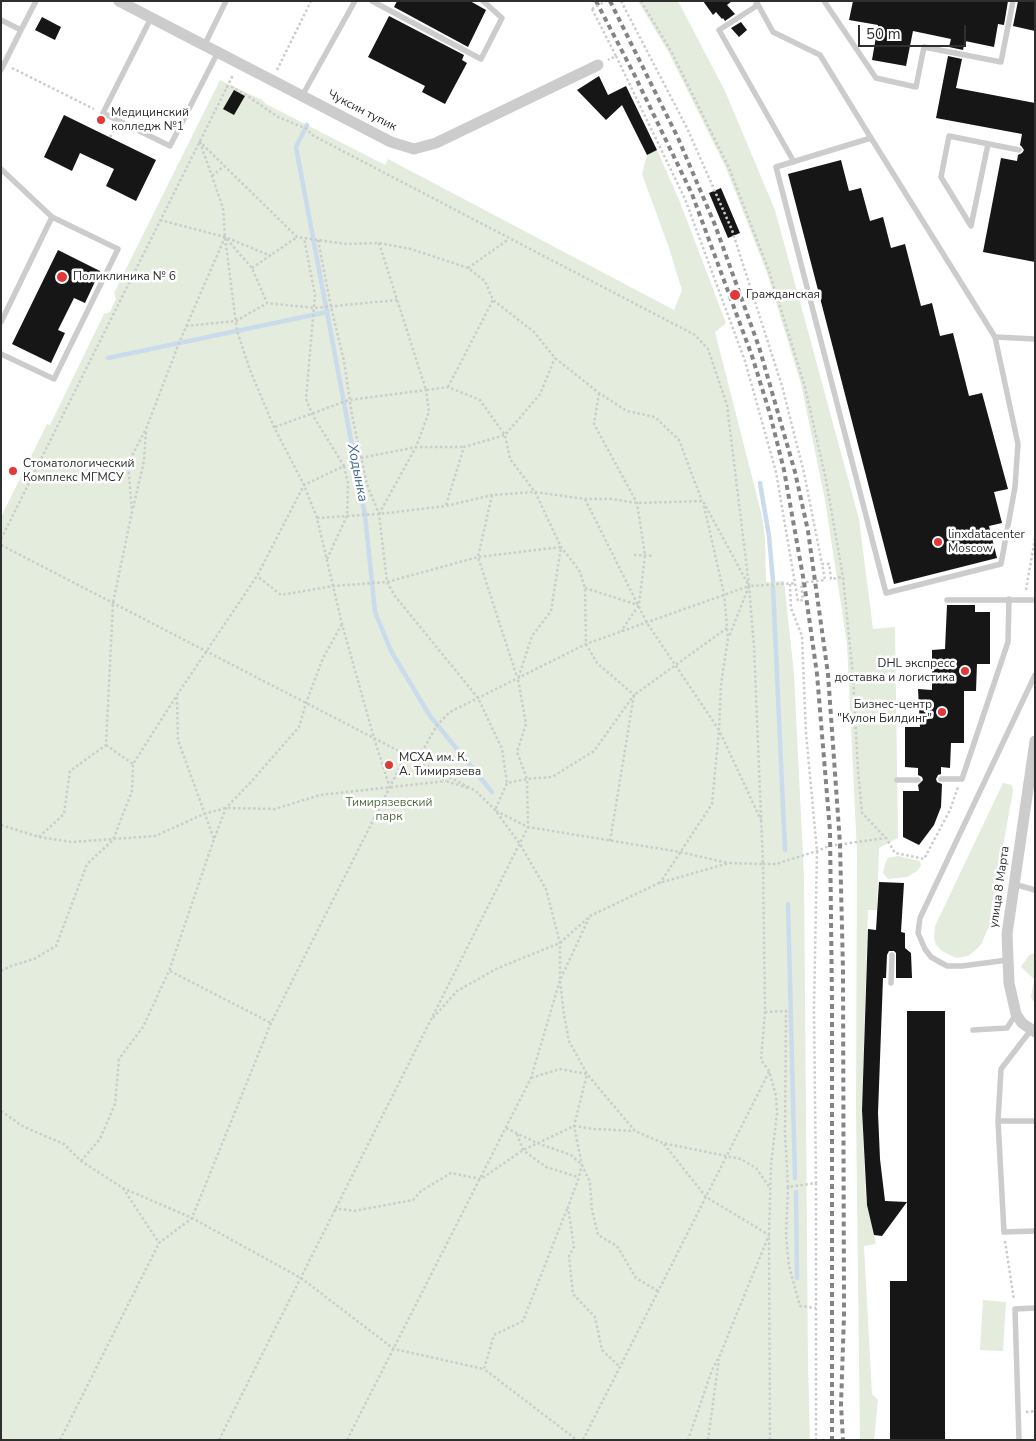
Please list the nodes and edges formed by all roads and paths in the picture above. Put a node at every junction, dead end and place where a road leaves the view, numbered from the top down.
1 (36, 1) edge
2 (119, 1) edge
3 (226, 1) edge
4 (311, 1) edge
5 (355, 1) edge
6 (372, 1) edge
7 (483, 1) edge
8 (606, 1) edge
9 (621, 1) edge
10 (641, 1) edge
11 (824, 1) edge
12 (1013, 1) edge
13 (755, 2) edge
14 (151, 18) junction
15 (1, 20) edge
16 (21, 30) junction
17 (204, 46) junction
18 (218, 52) junction
19 (598, 65) dead end
20 (2, 68) edge
21 (12, 68) dead end
22 (272, 80) junction
23 (302, 96) junction
24 (102, 113) junction
25 (871, 138) junction
26 (199, 141) junction
27 (988, 144) junction
28 (1019, 150) dead end
29 (794, 162) junction
30 (225, 166) junction
31 (1, 168) edge
32 (212, 176) junction
33 (52, 216) junction
34 (160, 220) junction
35 (225, 237) junction
36 (297, 237) junction
37 (304, 238) junction
38 (510, 238) junction
39 (318, 240) junction
40 (379, 243) junction
41 (271, 256) junction
42 (252, 268) junction
43 (468, 268) junction
44 (397, 300) junction
45 (493, 300) junction
46 (267, 303) junction
47 (331, 307) junction
48 (314, 308) junction
49 (236, 321) junction
50 (1, 322) edge
51 (186, 326) junction
52 (995, 337) junction
53 (1035, 339) edge
54 (1, 354) edge
55 (555, 358) junction
56 (448, 387) junction
57 (426, 390) junction
58 (599, 393) junction
59 (349, 400) junction
60 (312, 414) junction
61 (274, 427) junction
62 (146, 429) junction
63 (505, 435) junction
64 (416, 447) junction
65 (464, 447) junction
66 (361, 458) junction
67 (344, 466) junction
68 (304, 485) junction
69 (536, 492) junction
70 (492, 495) junction
71 (585, 499) junction
72 (703, 501) junction
73 (637, 503) junction
74 (446, 506) junction
75 (132, 512) junction
76 (379, 514) junction
77 (347, 516) junction
78 (317, 518) junction
79 (1035, 538) edge
80 (1, 539) edge
81 (1, 545) edge
82 (561, 547) junction
83 (634, 555) dead end
84 (645, 556) junction
85 (654, 556) dead end
86 (478, 557) junction
87 (327, 560) junction
88 (822, 564) junction
89 (257, 576) junction
90 (843, 577) junction
91 (387, 582) junction
92 (796, 583) junction
93 (790, 584) junction
94 (333, 586) junction
95 (749, 586) junction
96 (585, 588) junction
97 (724, 594) junction
98 (1009, 599) junction
99 (947, 600) dead end
100 (1025, 600) junction
101 (1035, 600) edge
102 (113, 603) junction
103 (638, 605) junction
104 (648, 623) junction
105 (342, 624) junction
106 (726, 628) junction
107 (621, 631) junction
108 (728, 638) junction
109 (586, 644) junction
110 (206, 651) junction
111 (676, 665) junction
112 (1035, 675) edge
113 (518, 679) junction
114 (177, 695) junction
115 (634, 695) junction
116 (478, 698) junction
117 (306, 703) junction
118 (719, 730) junction
119 (374, 738) junction
120 (1035, 741) edge
121 (106, 745) junction
122 (406, 755) junction
123 (417, 760) junction
124 (133, 764) junction
125 (527, 779) junction
126 (941, 779) dead end
127 (962, 779) junction
128 (897, 780) dead end
129 (918, 780) dead end
130 (446, 781) junction
131 (507, 783) junction
132 (390, 788) junction
133 (476, 791) junction
134 (226, 808) junction
135 (495, 810) junction
136 (204, 814) junction
137 (762, 822) junction
138 (1, 825) edge
139 (528, 827) junction
140 (40, 837) junction
141 (886, 838) junction
142 (214, 839) junction
143 (113, 840) junction
144 (610, 841) junction
145 (520, 844) junction
146 (817, 851) junction
147 (680, 852) junction
148 (729, 863) junction
149 (763, 864) junction
150 (659, 883) junction
151 (1014, 884) junction
152 (1035, 890) edge
153 (590, 916) junction
154 (560, 943) junction
155 (892, 955) dead end
156 (1008, 960) junction
157 (1, 971) edge
158 (169, 971) junction
159 (560, 980) junction
160 (891, 983) dead end
161 (765, 1012) junction
162 (1016, 1014) junction
163 (430, 1022) junction
164 (271, 1023) junction
165 (973, 1030) dead end
166 (1033, 1031) edge
167 (770, 1070) junction
168 (587, 1074) junction
169 (531, 1078) junction
170 (1, 1111) edge
171 (998, 1121) junction
172 (1035, 1122) edge
173 (574, 1126) junction
174 (506, 1128) junction
175 (635, 1131) junction
176 (517, 1133) junction
177 (537, 1143) junction
178 (663, 1143) junction
179 (523, 1150) junction
180 (726, 1156) junction
181 (81, 1161) junction
182 (582, 1165) junction
183 (579, 1177) junction
184 (481, 1179) junction
185 (816, 1183) junction
186 (788, 1187) junction
187 (123, 1188) junction
188 (770, 1188) junction
189 (706, 1197) junction
190 (568, 1207) junction
191 (334, 1210) junction
192 (192, 1218) junction
193 (1035, 1231) edge
194 (1004, 1232) junction
195 (769, 1235) junction
196 (159, 1243) junction
197 (301, 1278) junction
198 (658, 1291) junction
199 (816, 1308) junction
200 (1035, 1308) edge
201 (1015, 1309) junction
202 (394, 1349) junction
203 (720, 1355) junction
204 (620, 1367) junction
205 (484, 1369) junction
206 (60, 1440) edge
207 (219, 1440) edge
208 (348, 1440) edge
209 (577, 1440) edge
210 (583, 1440) edge
211 (688, 1440) edge
212 (708, 1440) edge
213 (770, 1440) edge
214 (816, 1440) edge
215 (1019, 1440) edge

1 - 16 lane
2 - 14 street, Чуксин тупик
3 - 17 lane
4 - 22 path
5 - 23 lane
6 - 7 lane
8 - 92 path, bridge
9 - 88 path
10 - 90 path
11 - 12 lane
13 - 25 lane
13 - 29 lane
14 - 17 street, Чуксин тупик
14 - 24 lane
15 - 16 lane
16 - 20 lane
17 - 18 street, Чуксин тупик
18 - 22 street, Чуксин тупик
18 - 24 lane
19 - 23 street, Чуксин тупик
21 - 24 path
22 - 23 street, Чуксин тупик
25 - 29 lane
25 - 52 lane
26 - 30 path
26 - 32 path
26 - 34 path
26 - 38 path
27 - 27 lane
27 - 28 lane
29 - 52 lane
30 - 32 path
30 - 36 path
31 - 33 lane
32 - 35 path
33 - 50 lane
33 - 54 lane
34 - 35 path
34 - 80 path
35 - 41 path
35 - 42 path
35 - 49 path
35 - 51 path
36 - 37 path
36 - 41 path
37 - 39 path
37 - 48 path
38 - 43 path
38 - 95 path
39 - 40 path
39 - 47 path
40 - 43 path
40 - 44 path
41 - 42 path
42 - 46 path
43 - 45 path
44 - 47 path
44 - 57 path
45 - 55 path
45 - 56 path
46 - 48 path
46 - 49 path
47 - 48 path
47 - 59 path
48 - 60 path
49 - 51 path
49 - 61 path
51 - 62 path
52 - 53 lane
55 - 58 path
55 - 63 path
56 - 57 path
56 - 63 path
57 - 59 path
57 - 64 path
58 - 72 path
58 - 73 path
59 - 60 path
59 - 66 path
60 - 61 path
60 - 67 path
61 - 68 path
62 - 75 path
62 - 75 path
63 - 65 path
63 - 69 path
64 - 65 path
64 - 66 path
64 - 76 path
65 - 74 path
66 - 76 path
67 - 68 path
67 - 77 path
68 - 78 path
68 - 89 path
69 - 70 path
69 - 71 path
69 - 82 path
70 - 74 path
70 - 86 path
71 - 73 path
71 - 103 path
72 - 73 path
72 - 95 path
72 - 97 path
73 - 84 path
74 - 76 path
75 - 102 path
76 - 77 path
76 - 91 path
77 - 78 path
77 - 87 path
78 - 87 path
79 - 100 path
81 - 102 path
82 - 86 path
82 - 96 path
82 - 113 path
83 - 84 path
84 - 85 path
84 - 103 path
86 - 91 path
86 - 113 path
87 - 94 path
88 - 90 path
88 - 92 path
89 - 94 path
89 - 110 path
90 - 141 path
91 - 94 path
91 - 116 path
92 - 93 path
93 - 95 path
93 - 146 path
94 - 105 path
95 - 97 path
95 - 108 path
95 - 137 path
96 - 103 path
96 - 109 path
97 - 104 path
97 - 106 path
98 - 99 lane
98 - 100 lane
98 - 127 lane
100 - 101 lane
102 - 110 path
102 - 121 path
103 - 104 path
103 - 107 path
104 - 107 path
104 - 111 path
105 - 117 path
105 - 119 path
106 - 108 path
106 - 111 path
107 - 109 path
108 - 118 path
109 - 113 path
109 - 115 path
110 - 114 path
110 - 117 path
111 - 115 path
111 - 118 path
112 - 156 lane
113 - 116 path
113 - 125 path
114 - 124 path
114 - 136 path
115 - 125 path
115 - 144 path
116 - 123 path
116 - 131 path
117 - 119 path
117 - 134 path
118 - 137 path
118 - 147 path
119 - 122 path
119 - 132 path
120 - 151 street, улица 8 Марта
121 - 124 path
121 - 140 path
122 - 123 path
122 - 132 path
123 - 130 path
123 - 133 path
124 - 143 path
125 - 131 path
125 - 139 path
126 - 127 lane
127 - 141 path
128 - 129 lane
130 - 132 path
130 - 133 path
131 - 135 path
132 - 134 path
132 - 164 path
133 - 135 path
134 - 136 path
134 - 142 path
135 - 139 path
135 - 145 path
136 - 142 path
136 - 143 path
137 - 149 path
138 - 140 path
139 - 144 path
139 - 145 path
140 - 143 path
141 - 146 path
142 - 158 path
143 - 157 path
144 - 147 path
145 - 154 path
145 - 163 path
146 - 149 path
146 - 185 path
147 - 148 path
147 - 150 path
148 - 149 path
148 - 150 path
149 - 161 path
150 - 153 path
151 - 152 lane
151 - 156 street, улица 8 Марта
153 - 154 path
153 - 159 path
154 - 159 path
154 - 163 path
155 - 160 lane
156 - 162 street, улица 8 Марта
158 - 164 path
158 - 181 path
159 - 168 path
159 - 169 path
161 - 167 path
161 - 186 path
162 - 165 lane
162 - 166 street
163 - 191 path
164 - 192 path
166 - 171 lane
167 - 180 path
167 - 188 path
168 - 169 path
168 - 173 path
168 - 175 path
169 - 174 path
170 - 181 path
171 - 172 lane
171 - 194 lane
173 - 175 path
173 - 177 path
173 - 182 path
174 - 176 path
174 - 184 path
175 - 178 path
176 - 177 path
176 - 179 path
177 - 179 path
177 - 182 path
178 - 180 path
178 - 189 path
179 - 183 path
179 - 184 path
180 - 188 path
180 - 189 path
181 - 187 path
182 - 183 path
182 - 198 path
183 - 190 path
184 - 191 path
184 - 202 path
185 - 186 path
185 - 199 path
186 - 199 path
187 - 192 path
187 - 196 path
188 - 195 path
189 - 195 path
189 - 198 path
190 - 204 path
190 - 205 path
191 - 197 path
192 - 196 path
192 - 197 path
193 - 194 lane
194 - 201 path
195 - 203 path
195 - 213 path
196 - 206 path
197 - 202 path
197 - 207 path
198 - 204 path
199 - 214 path
200 - 201 lane
201 - 215 lane
202 - 205 path
202 - 208 path
203 - 211 path
203 - 212 path
204 - 210 path
205 - 209 path

